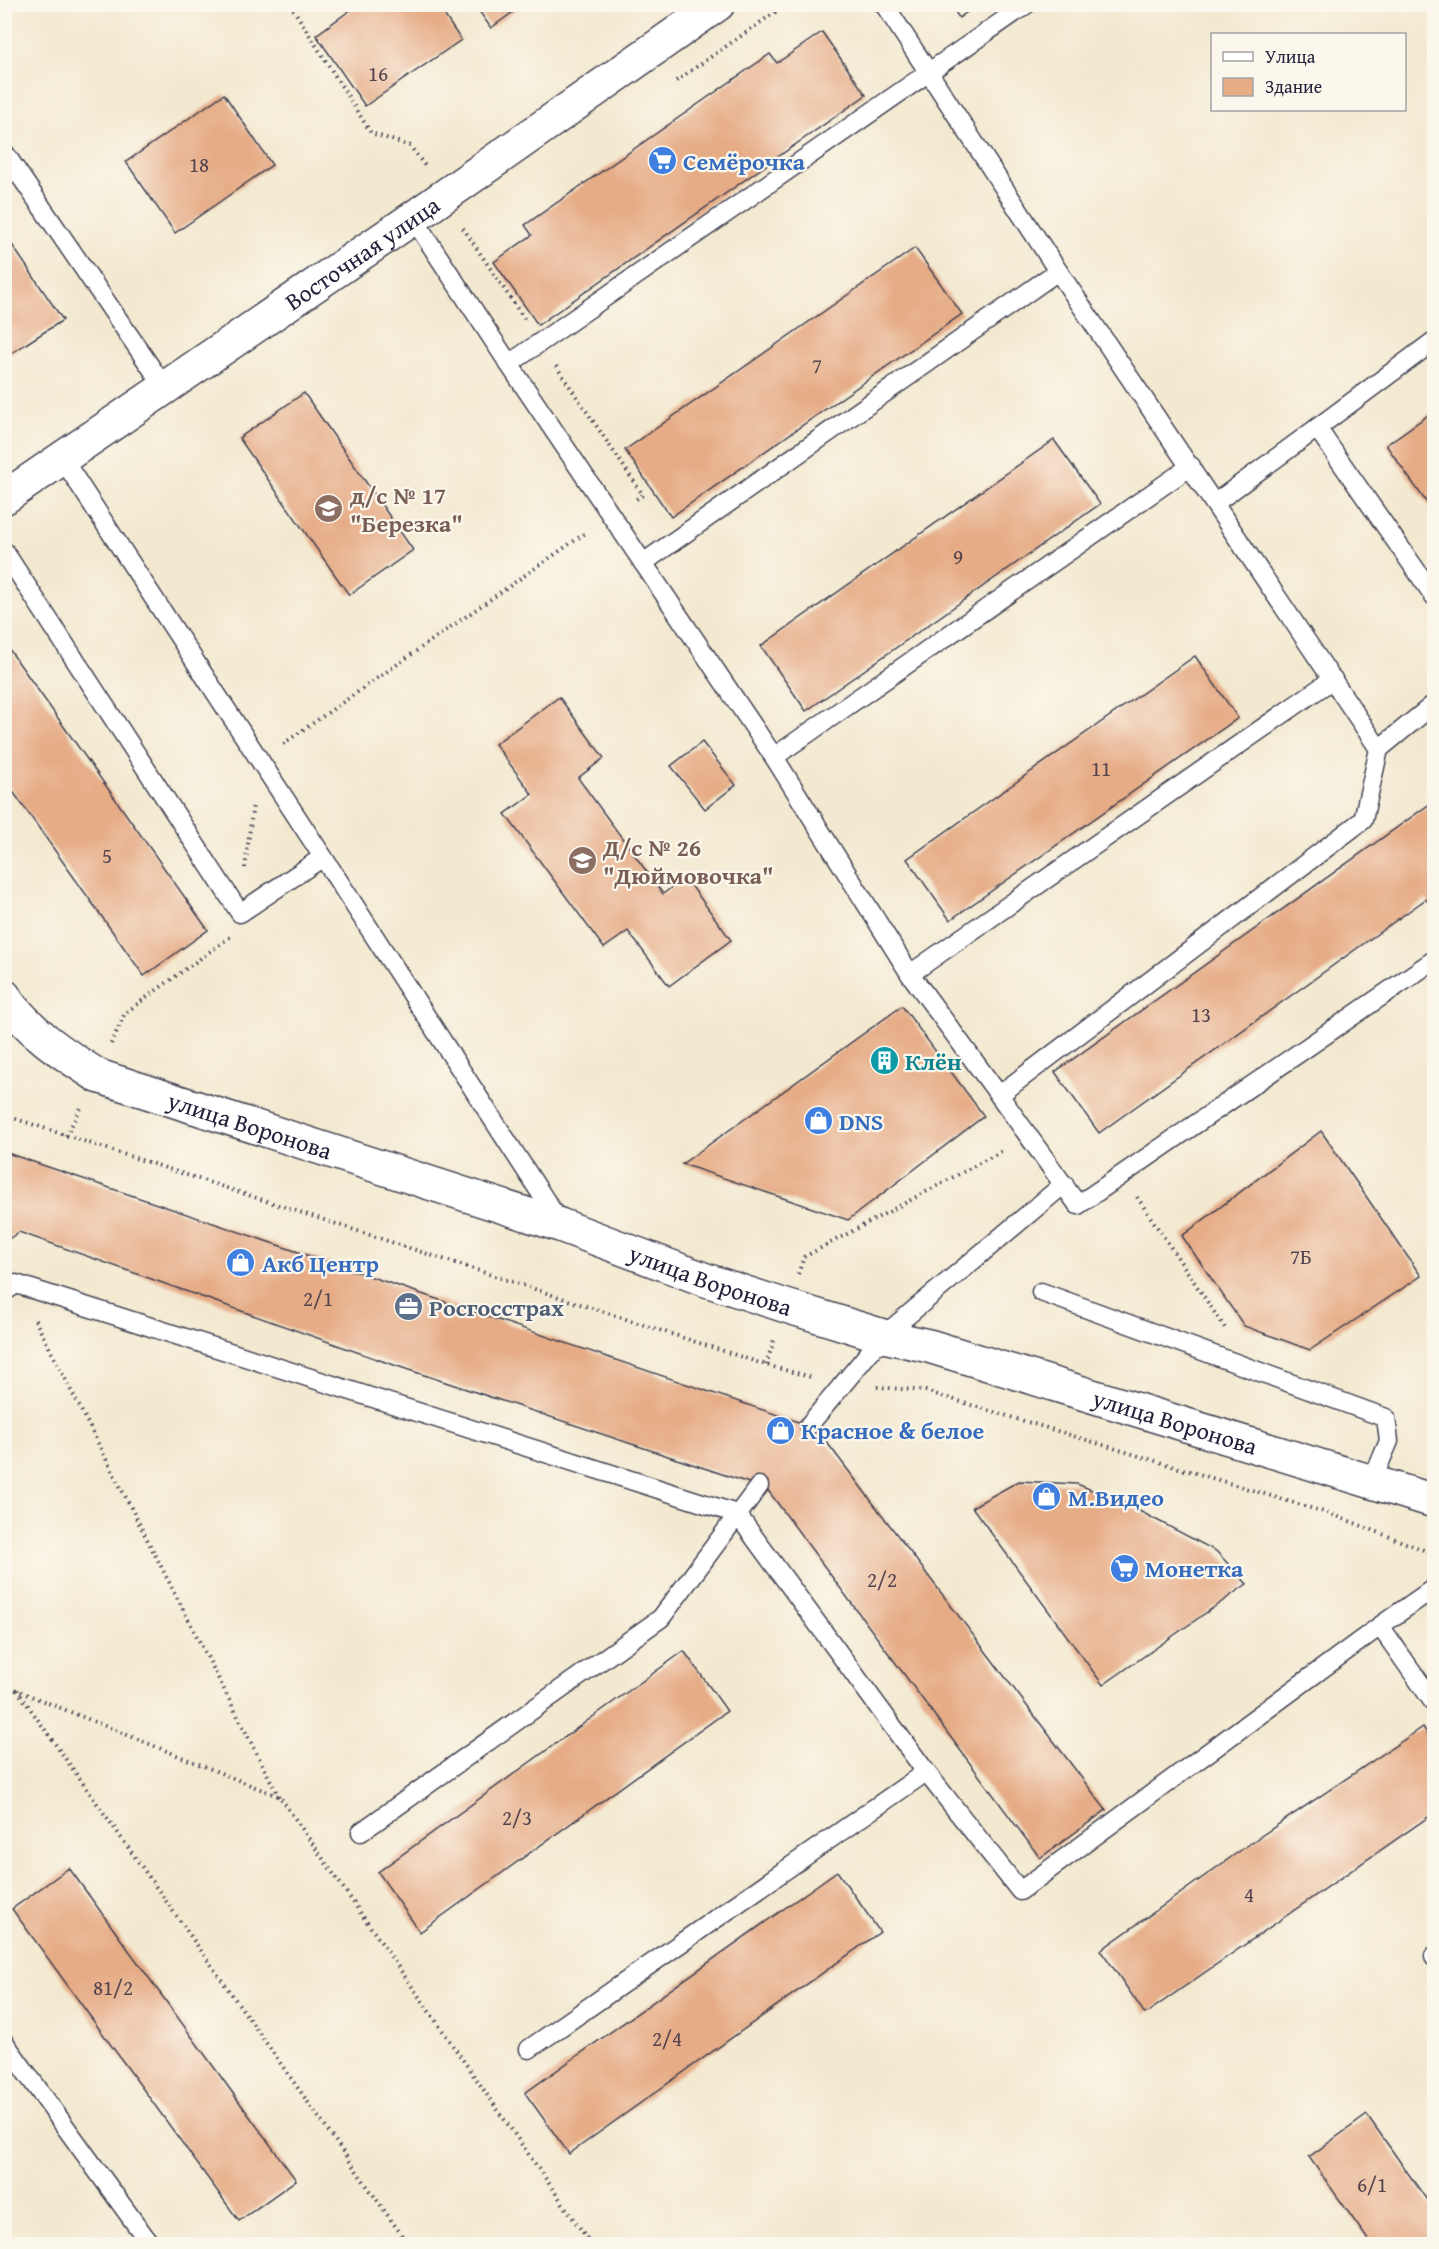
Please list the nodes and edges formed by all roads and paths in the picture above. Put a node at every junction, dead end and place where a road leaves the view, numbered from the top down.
1 (718, 4) edge
2 (884, 4) edge
3 (1027, 4) edge
4 (929, 73) junction
5 (4, 152) edge
6 (413, 218) junction
7 (464, 228) dead end
8 (1058, 271) junction
9 (1434, 341) edge
10 (540, 342) junction
11 (509, 364) junction
12 (165, 388) junction
13 (1317, 428) junction
14 (62, 458) junction
15 (1191, 466) junction
16 (4, 498) edge
17 (1215, 502) junction
18 (610, 516) junction
19 (4, 551) edge
20 (643, 563) junction
21 (1434, 596) edge
22 (1332, 679) junction
23 (1434, 704) edge
24 (1379, 748) junction
25 (774, 757) junction
26 (259, 761) junction
27 (323, 857) junction
28 (240, 913) junction
29 (1434, 960) edge
30 (910, 974) junction
31 (7, 1004) edge
32 (98, 1076) junction
33 (999, 1095) junction
34 (4, 1115) edge
35 (66, 1136) junction
36 (1028, 1137) junction
37 (1064, 1184) junction
38 (560, 1225) junction
39 (10, 1288) edge
40 (1041, 1292) dead end
41 (786, 1306) junction
42 (883, 1336) junction
43 (766, 1365) junction
44 (841, 1385) junction
45 (808, 1425) dead end
46 (1372, 1481) junction
47 (759, 1486) dead end
48 (1434, 1501) edge
49 (737, 1514) junction
50 (1434, 1554) edge
51 (1434, 1588) edge
52 (1380, 1626) junction
53 (4, 1685) edge
54 (16, 1690) junction
55 (1434, 1703) edge
56 (927, 1772) junction
57 (280, 1797) junction
58 (361, 1832) dead end
59 (5, 2042) edge
60 (529, 2049) dead end
61 (150, 2244) edge
62 (408, 2244) edge
63 (591, 2244) edge

1 - 6 street, Восточная улица
2 - 4 lane
3 - 4 lane
4 - 8 lane
4 - 10 lane
5 - 12 lane
6 - 11 lane
6 - 12 street, Восточная улица
7 - 10 path
8 - 15 lane
8 - 20 lane
9 - 13 lane
10 - 11 lane
10 - 18 path
11 - 18 lane
12 - 14 street, Восточная улица
13 - 17 lane
13 - 21 lane
14 - 16 street, Восточная улица
14 - 26 lane
15 - 17 lane
15 - 25 lane
17 - 22 lane
18 - 20 lane
18 - 26 path
19 - 28 lane
20 - 25 lane
22 - 24 lane
22 - 30 lane
23 - 24 lane
24 - 33 lane
25 - 30 lane
26 - 27 lane
26 - 28 path
27 - 28 lane
27 - 38 lane
28 - 32 path
29 - 37 lane
30 - 33 lane
31 - 32 street, улица Воронова
32 - 35 path
32 - 38 street, улица Воронова
33 - 36 lane
34 - 35 path
35 - 43 path
36 - 37 lane
36 - 41 path
37 - 42 lane
38 - 41 street, улица Воронова
39 - 49 lane
39 - 57 path
40 - 46 lane
41 - 42 street, улица Воронова
41 - 43 path
42 - 44 lane
42 - 46 street, улица Воронова
43 - 44 path
44 - 45 lane
44 - 50 path
46 - 48 street, улица Воронова
47 - 49 lane
49 - 56 lane
49 - 58 lane
51 - 52 lane
52 - 55 lane
52 - 56 lane
53 - 54 path
54 - 57 path
54 - 62 path
56 - 60 lane
57 - 63 path
59 - 61 lane

